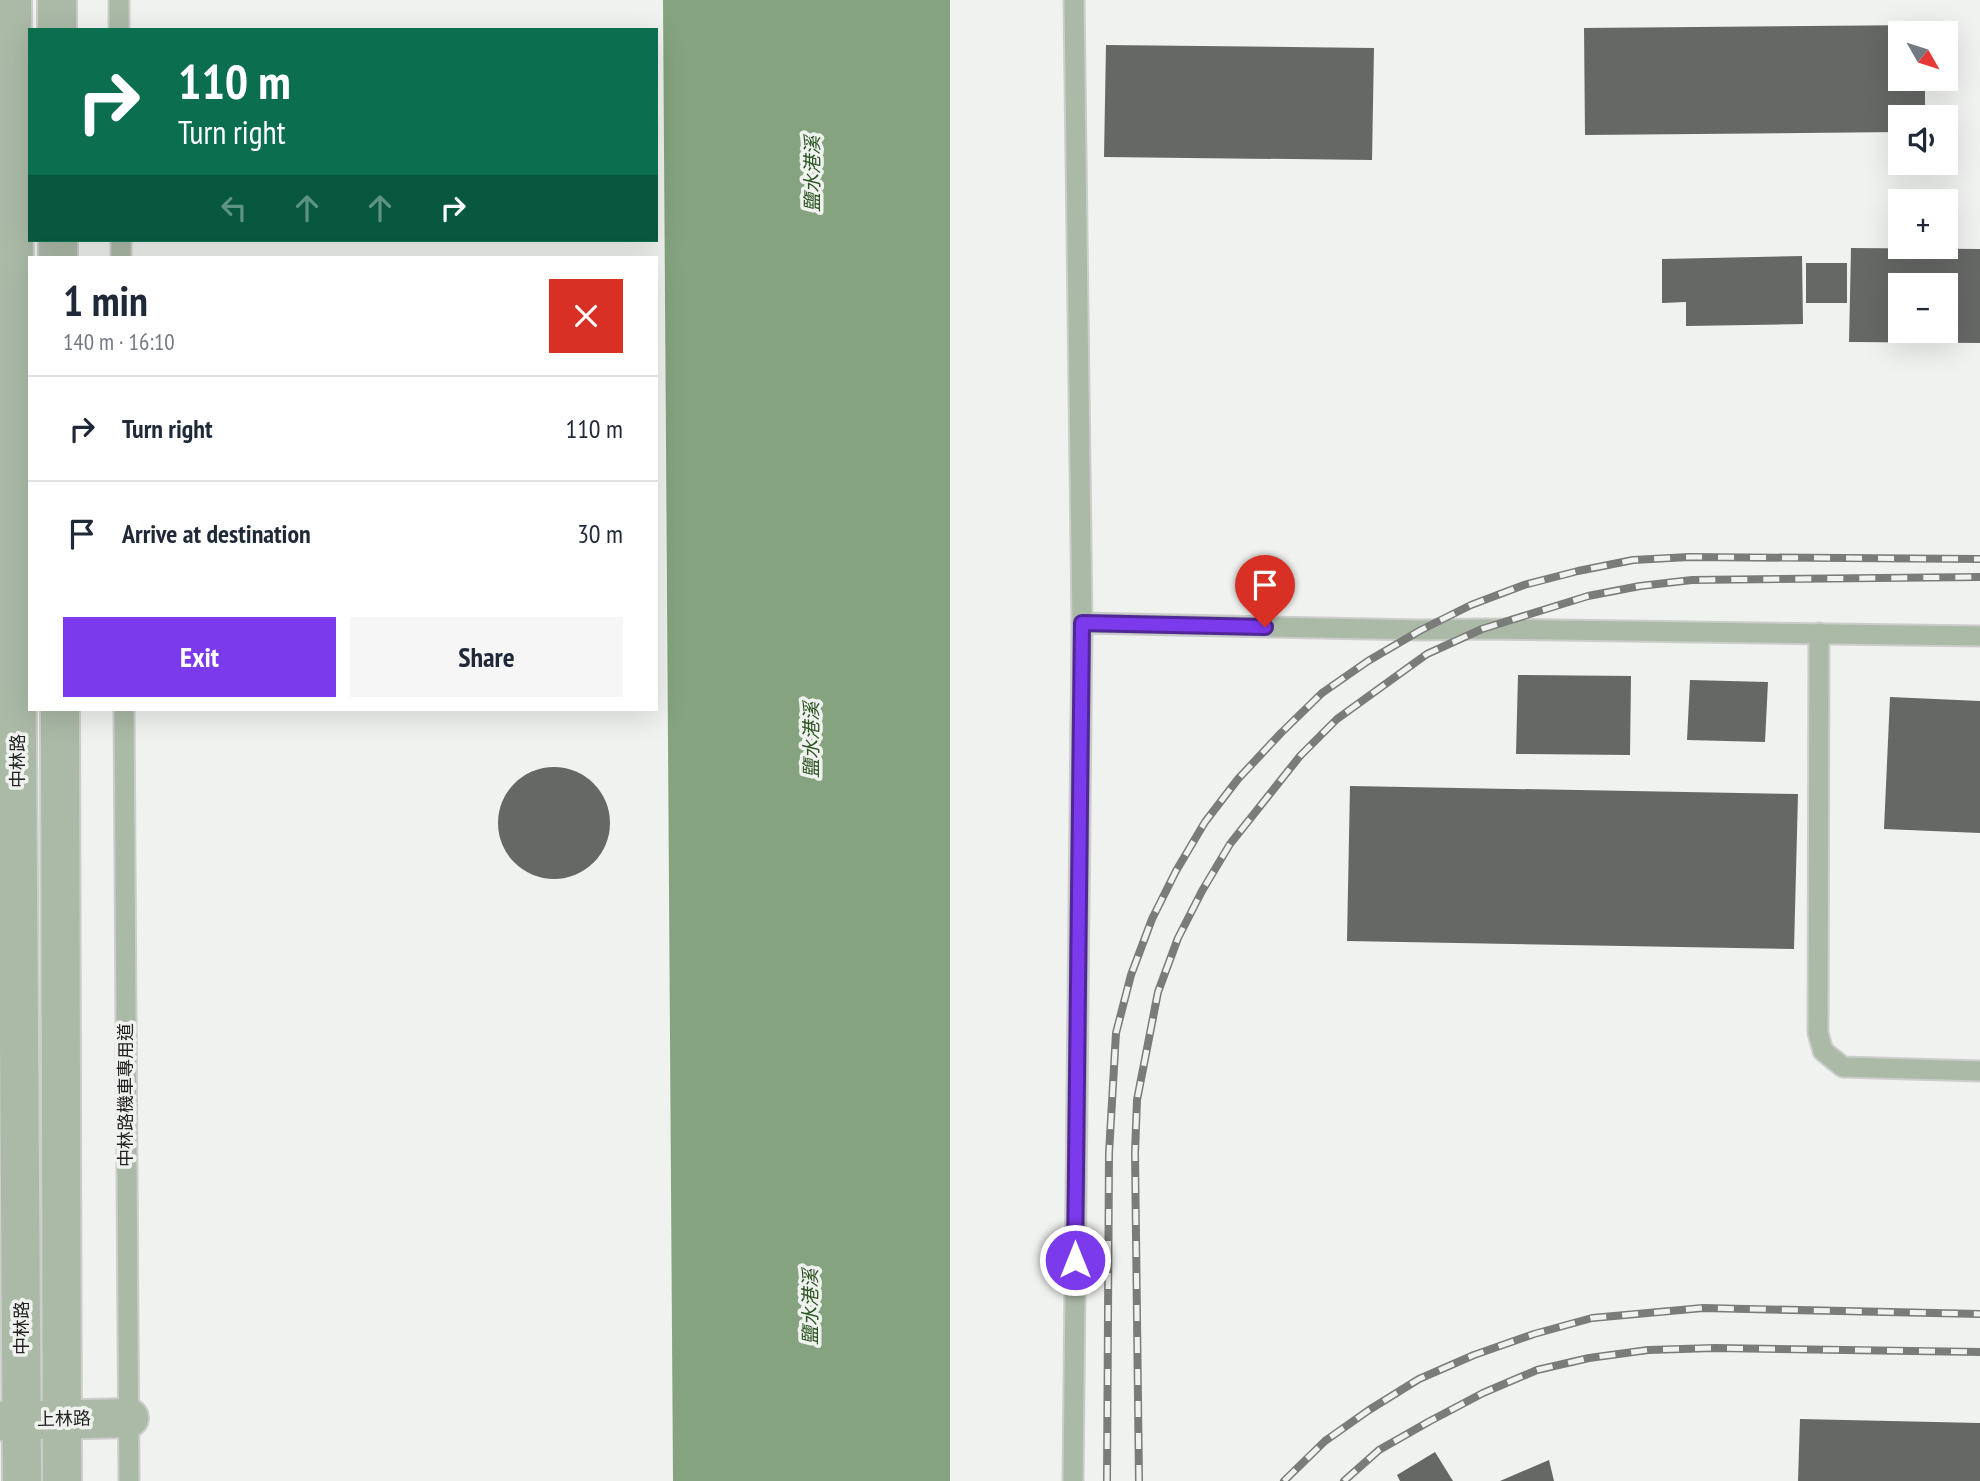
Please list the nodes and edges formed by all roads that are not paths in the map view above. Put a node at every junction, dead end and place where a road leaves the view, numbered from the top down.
1 (12, 0) edge
2 (57, 0) edge
3 (119, 0) edge
4 (1074, 0) edge
5 (57, 28) edge
6 (119, 28) edge
7 (1082, 623) junction
8 (1819, 634) junction
9 (1980, 636) edge
10 (60, 711) edge
11 (124, 711) edge
12 (1980, 1071) edge
13 (128, 1418) junction
14 (11, 1420) edge
15 (62, 1420) junction
16 (22, 1481) edge
17 (62, 1481) edge
18 (129, 1481) edge
19 (1073, 1481) edge

1 - 14 street, 中林路
2 - 5 street
3 - 6 lane
4 - 7 lane
7 - 8 lane
7 - 19 lane
8 - 9 lane
8 - 12 lane
10 - 15 street
11 - 13 lane, 中林路機車專用道
13 - 15 street, 上林路
13 - 18 lane, 中林路機車專用道
14 - 15 street, 上林路
14 - 16 street, 中林路
15 - 17 street

